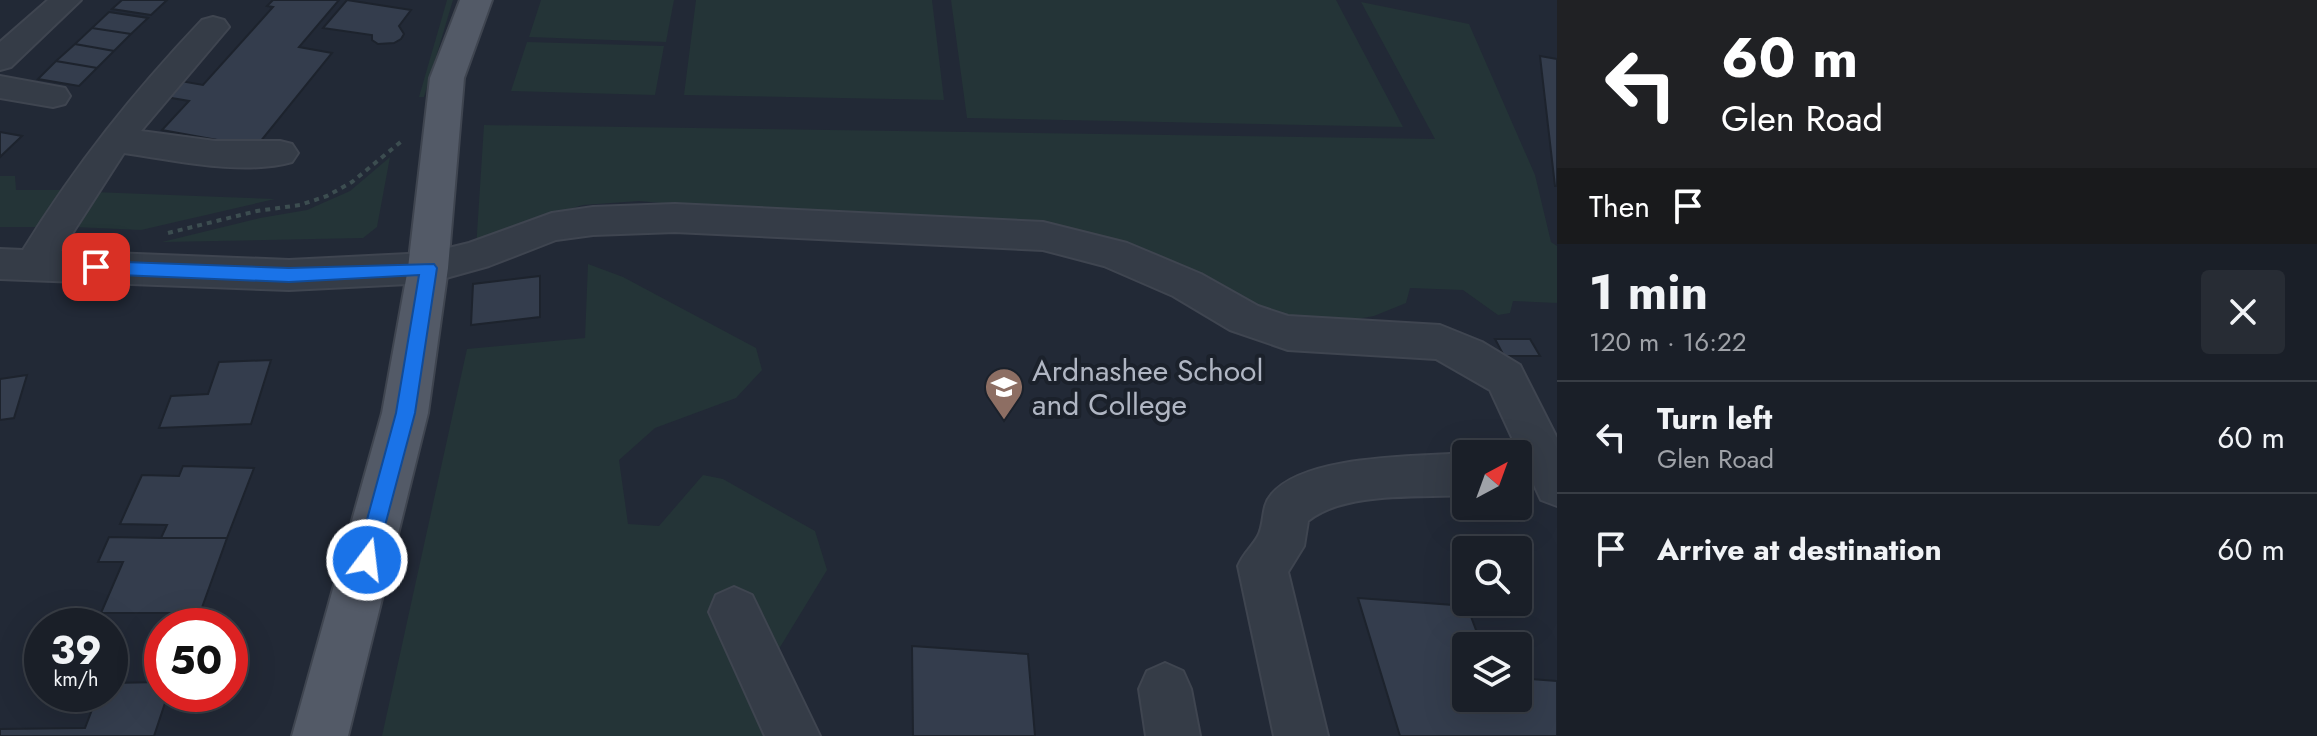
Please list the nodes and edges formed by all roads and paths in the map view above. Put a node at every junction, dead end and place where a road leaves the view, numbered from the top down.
1 (66, 0) edge
2 (476, 0) edge
3 (213, 27) dead end
4 (0, 60) edge
5 (0, 87) edge
6 (53, 96) dead end
7 (115, 140) junction
8 (404, 140) dead end
9 (280, 153) dead end
10 (168, 233) dead end
11 (17, 265) edge
12 (428, 268) junction
13 (1541, 473) edge
14 (1452, 475) edge
15 (734, 612) dead end
16 (320, 736) edge
17 (793, 736) edge
18 (1301, 736) edge

1 - 4 street
2 - 12 main road
3 - 7 street
5 - 6 street
7 - 9 street
7 - 11 street
8 - 10 path
11 - 12 street
12 - 13 street
12 - 16 main road
14 - 18 street
15 - 17 street

